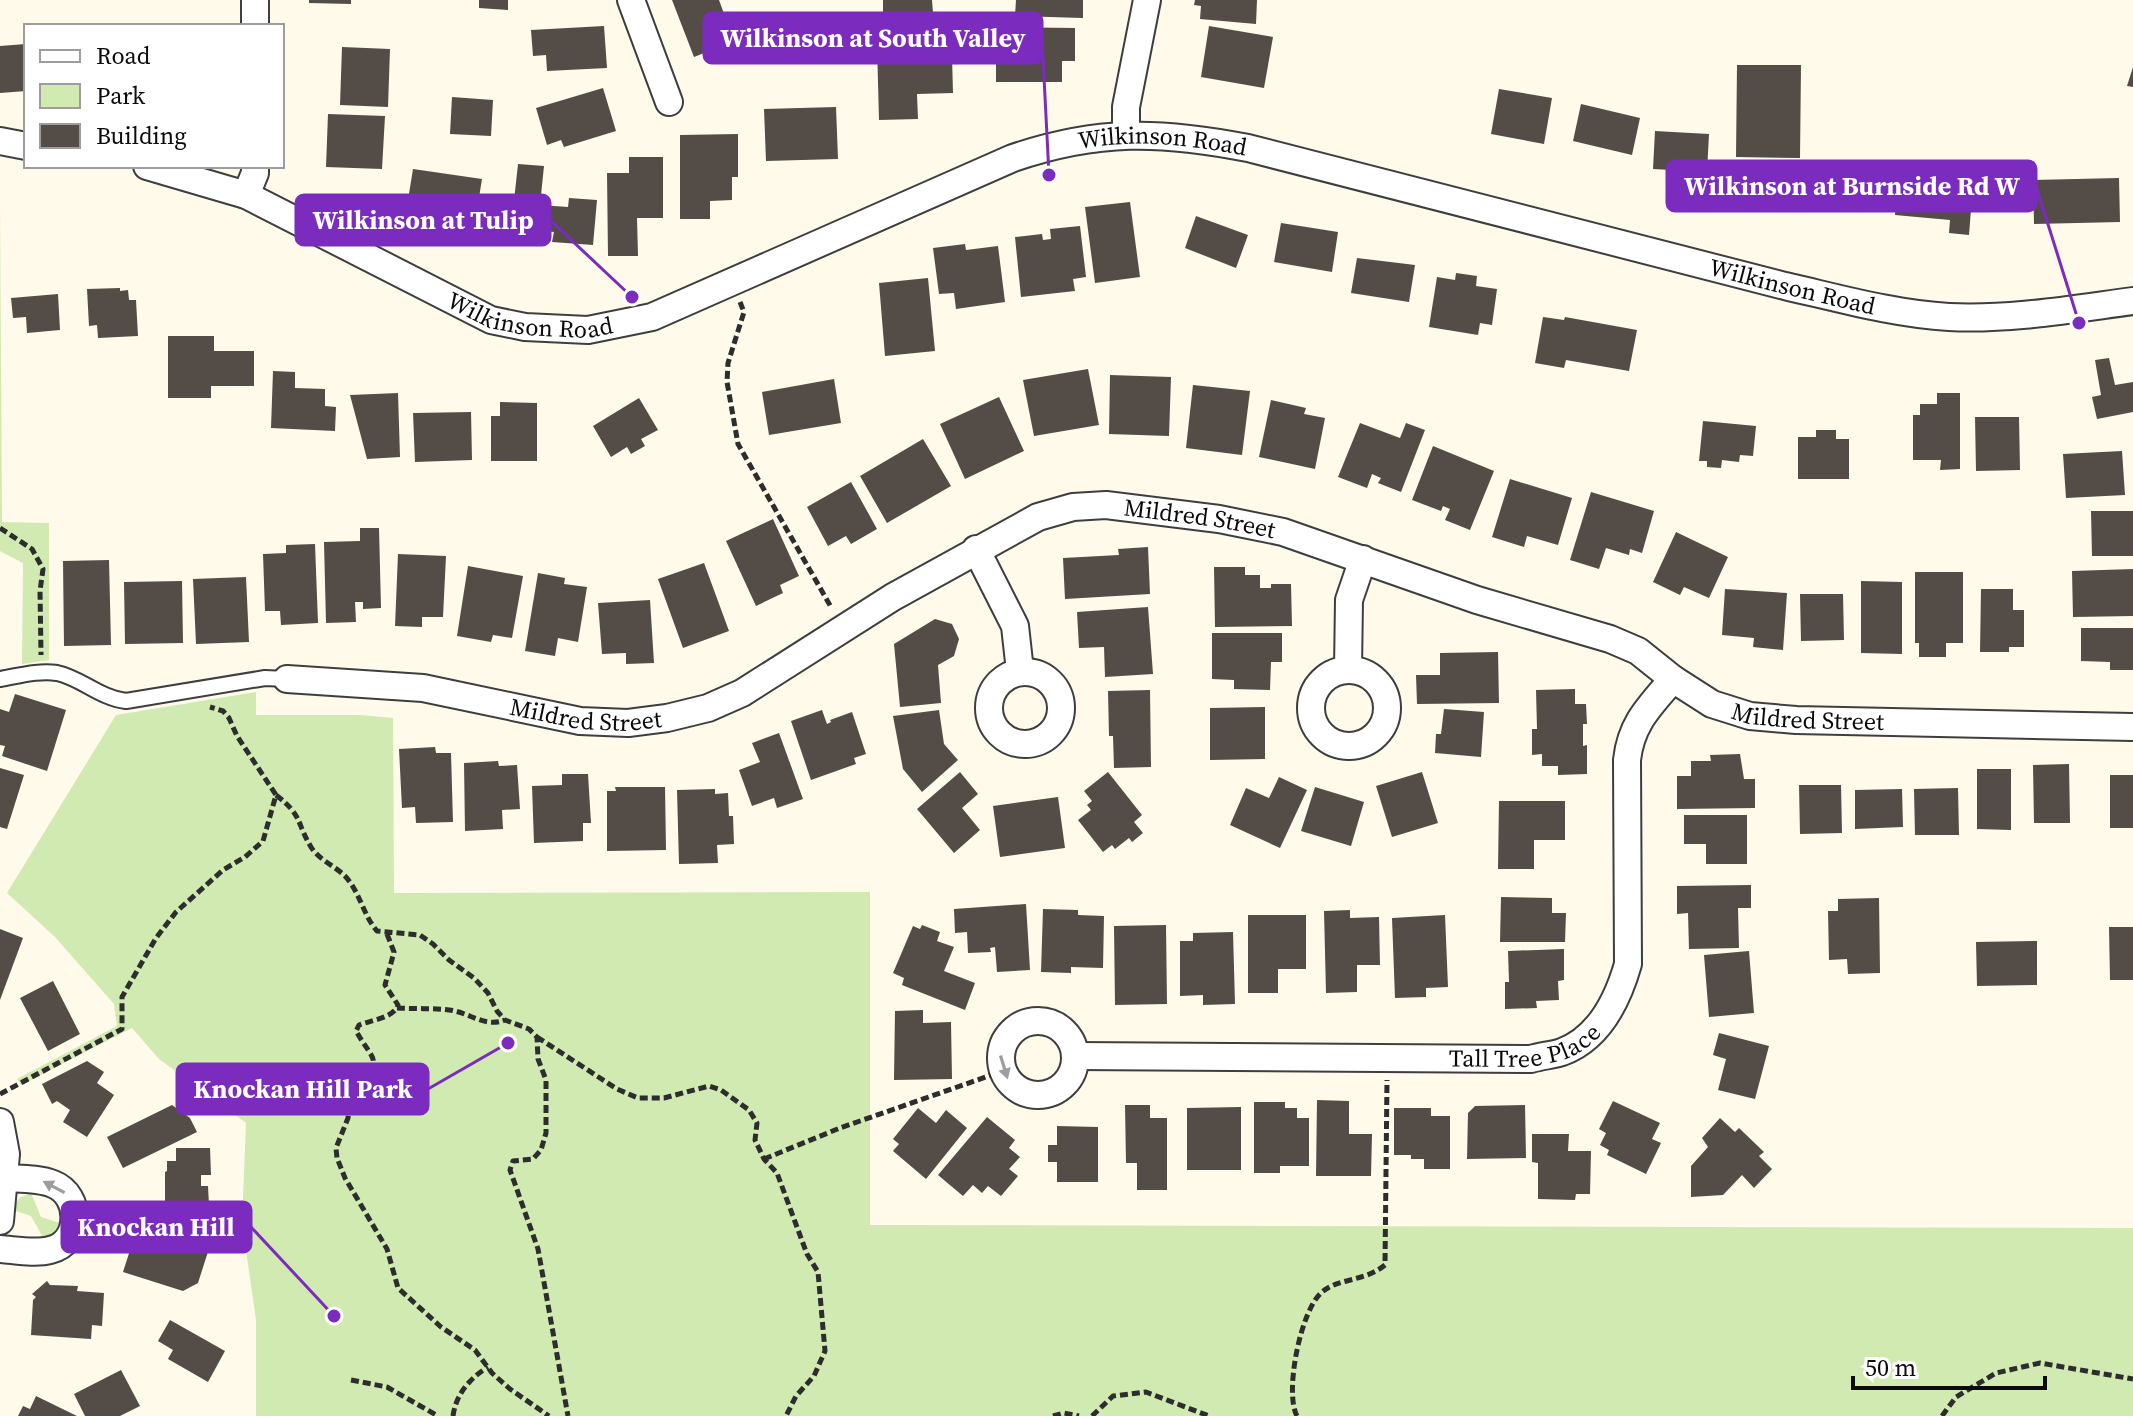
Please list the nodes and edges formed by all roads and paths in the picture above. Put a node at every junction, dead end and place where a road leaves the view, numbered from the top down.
1 (255, 0) edge
2 (631, 0) edge
3 (1147, 0) edge
4 (255, 24) edge
5 (669, 102) dead end
6 (1126, 134) junction
7 (0, 141) edge
8 (24, 146) edge
9 (154, 168) edge
10 (255, 168) edge
11 (246, 195) junction
12 (2133, 301) edge
13 (744, 312) dead end
14 (0, 528) edge
15 (976, 549) junction
16 (1363, 559) junction
17 (842, 628) junction
18 (39, 641) dead end
19 (1348, 670) dead end
20 (1020, 671) dead end
21 (0, 679) edge
22 (287, 679) joint
23 (1673, 679) junction
24 (195, 690) junction
25 (2133, 727) edge
26 (276, 795) junction
27 (387, 934) junction
28 (397, 1008) junction
29 (505, 1020) junction
30 (537, 1037) junction
31 (1075, 1056) junction
32 (1003, 1071) junction
33 (0, 1094) edge
34 (1387, 1111) dead end
35 (0, 1122) edge
36 (764, 1159) junction
37 (4, 1178) junction
38 (0, 1221) edge
39 (0, 1249) edge
40 (488, 1367) junction
41 (2133, 1379) edge
42 (351, 1380) dead end
43 (438, 1416) edge
44 (453, 1416) edge
45 (549, 1416) edge
46 (568, 1416) edge
47 (786, 1416) edge
48 (1053, 1416) edge
49 (1079, 1416) edge
50 (1092, 1416) edge
51 (1209, 1416) edge
52 (1297, 1416) edge
53 (1942, 1416) edge

1 - 4 street
2 - 5 street
3 - 6 street
6 - 11 street, Wilkinson Road
6 - 12 street, Wilkinson Road
7 - 8 street
9 - 11 street, Wilkinson Road
10 - 11 street
13 - 17 path
14 - 18 path
15 - 16 street, Mildred Street
15 - 17 street, Mildred Street
15 - 20 street
16 - 19 street
16 - 23 street, Mildred Street
17 - 22 street, Mildred Street
21 - 24 lane
22 - 24 lane
23 - 25 street, Mildred Street
23 - 31 street, Tall Tree Place
24 - 26 path
26 - 27 path
26 - 33 path
27 - 28 path
27 - 29 path
28 - 29 path
28 - 40 path
29 - 30 path
30 - 36 path
30 - 46 path
31 - 32 street
31 -> 32 street
32 - 36 path
34 - 52 path
35 - 37 street
36 - 47 path
37 - 38 street
39 -> 37 street
40 - 44 path
40 - 45 path
41 - 53 path
42 - 43 path
48 - 49 path
50 - 51 path

